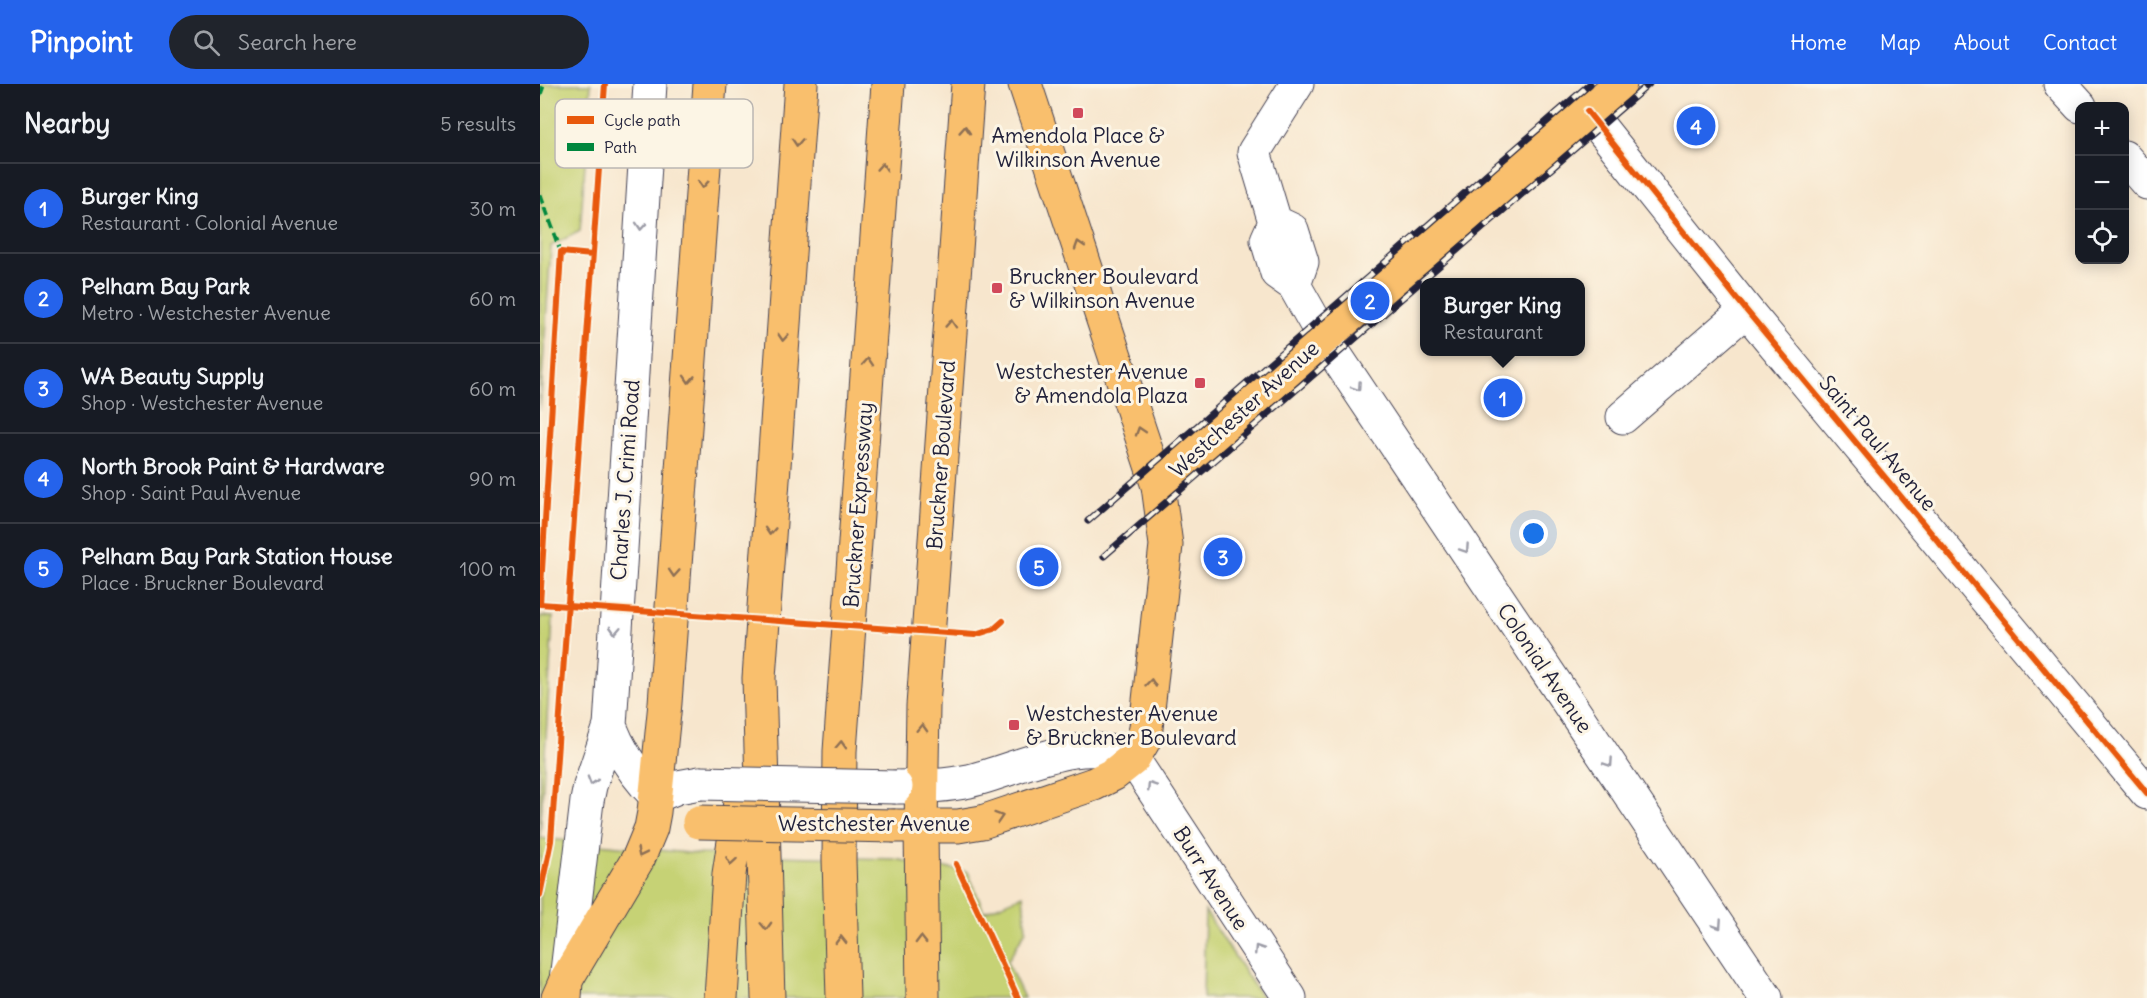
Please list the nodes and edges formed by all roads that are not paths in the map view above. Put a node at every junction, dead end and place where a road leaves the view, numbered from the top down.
1 (650, 84) edge
2 (710, 84) edge
3 (801, 84) edge
4 (888, 84) edge
5 (968, 84) edge
6 (1025, 84) edge
7 (1297, 84) edge
8 (1620, 84) edge
9 (2060, 84) edge
10 (649, 99) edge
11 (709, 99) edge
12 (2076, 102) edge
13 (1587, 111) junction
14 (2129, 163) edge
15 (645, 168) edge
16 (704, 168) edge
17 (2147, 183) edge
18 (1746, 310) junction
19 (1324, 338) junction
20 (1623, 417) dead end
21 (1158, 486) junction
22 (759, 678) junction
23 (610, 726) junction
24 (1133, 759) junction
25 (908, 787) junction
26 (2147, 793) edge
27 (656, 796) junction
28 (908, 826) junction
29 (563, 992) edge
30 (721, 998) edge
31 (768, 998) edge
32 (843, 998) edge
33 (923, 998) edge
34 (1290, 998) edge
35 (1766, 998) edge

1 -> 10 street, Charles J. Crimi Road
2 -> 11 main road
3 -> 22 main road
32 -> 4 main road, Bruckner Expressway
25 -> 5 main road, Bruckner Boulevard
21 -> 6 main road
7 - 19 street, Colonial Avenue
8 - 13 main road, Westchester Avenue
9 - 12 street
13 - 18 street, Saint Paul Avenue
13 - 19 main road, Westchester Avenue
14 - 17 street
15 -> 23 street, Charles J. Crimi Road
16 -> 27 main road
18 - 20 street
18 - 26 street, Saint Paul Avenue
19 - 21 main road, Westchester Avenue
19 -> 35 street, Colonial Avenue
24 -> 21 main road, Westchester Avenue
22 -> 30 main road
22 -> 31 main road
23 - 27 street
23 -> 29 street, Charles J. Crimi Road
24 - 25 street
28 -> 24 main road, Westchester Avenue
34 -> 24 street, Burr Avenue
25 - 27 street, bridge
25 - 28 main road, Bruckner Boulevard
27 - 28 main road, Westchester Avenue, bridge
27 -> 29 main road, Charles J. Crimi Road
33 -> 28 main road, Bruckner Boulevard

